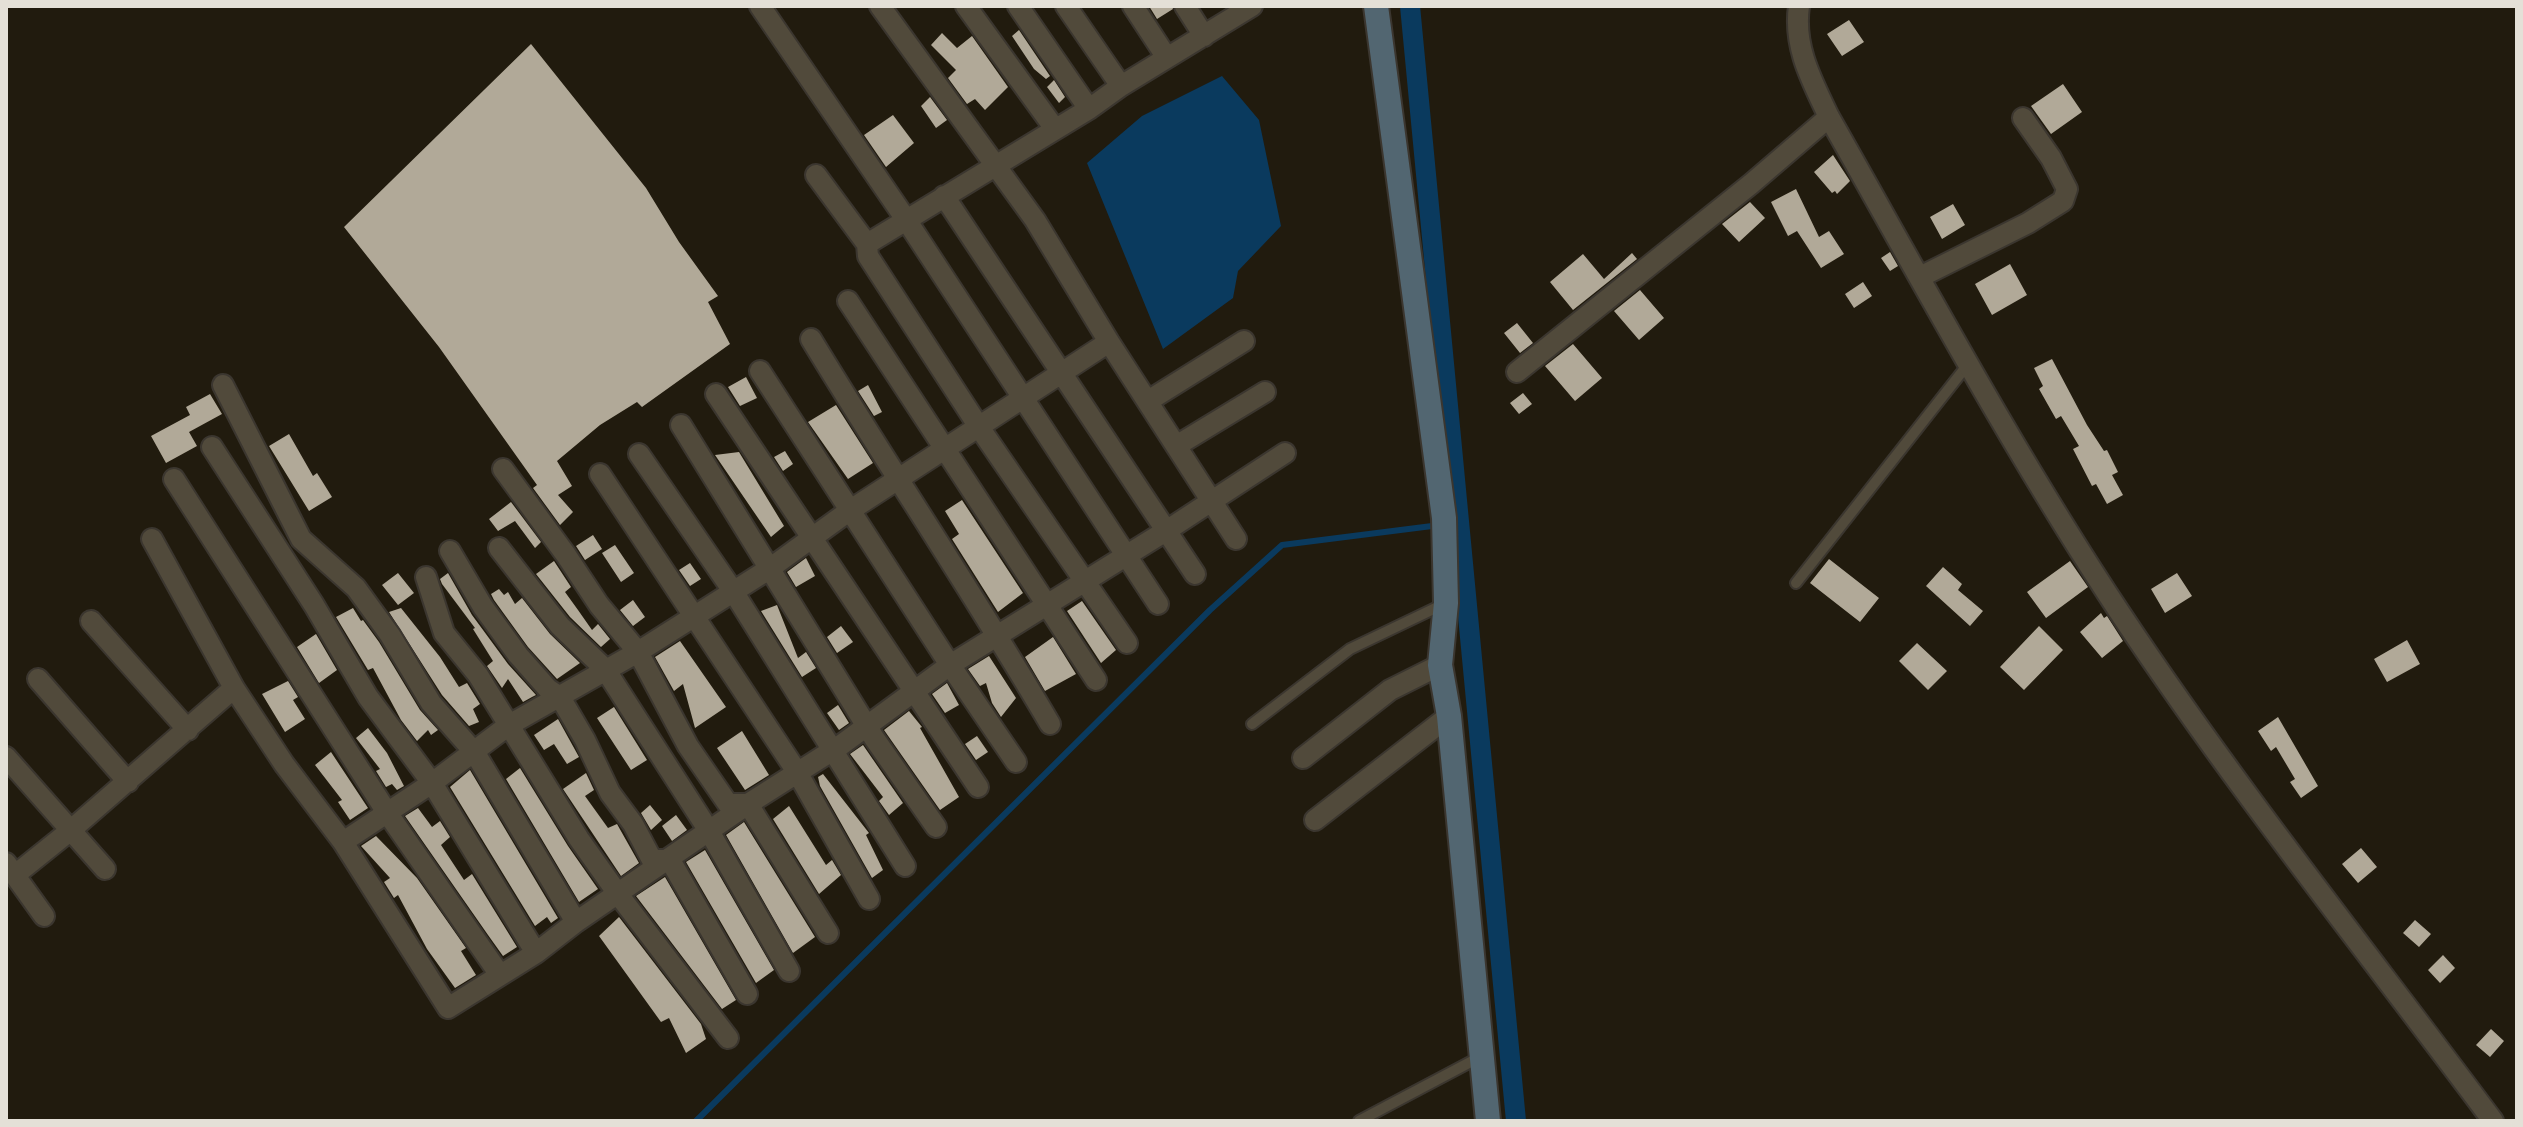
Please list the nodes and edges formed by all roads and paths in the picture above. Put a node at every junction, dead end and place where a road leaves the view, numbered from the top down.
1 (760, 6) edge
2 (880, 6) edge
3 (966, 6) edge
4 (1018, 6) edge
5 (1066, 6) edge
6 (1133, 6) edge
7 (1185, 6) edge
8 (1376, 6) edge
9 (1799, 6) edge
10 (1244, 8) edge
11 (1204, 36) junction
12 (1167, 58) junction
13 (1121, 86) junction
14 (1089, 109) junction
15 (1829, 117) junction
16 (2023, 118) dead end
17 (1055, 129) junction
18 (996, 165) junction
19 (816, 175) dead end
20 (944, 196) junction
21 (907, 221) junction
22 (867, 244) junction
23 (1920, 277) junction
24 (848, 301) dead end
25 (811, 339) dead end
26 (1244, 341) dead end
27 (1109, 342) junction
28 (1969, 363) junction
29 (760, 371) dead end
30 (1517, 372) dead end
31 (1060, 373) junction
32 (223, 385) dead end
33 (1265, 392) dead end
34 (716, 394) dead end
35 (1024, 398) junction
36 (1148, 401) junction
37 (681, 425) dead end
38 (979, 427) junction
39 (1176, 446) junction
40 (212, 447) dead end
41 (945, 450) junction
42 (1285, 453) dead end
43 (639, 454) dead end
44 (503, 469) dead end
45 (600, 474) dead end
46 (174, 479) dead end
47 (897, 481) junction
48 (1213, 500) junction
49 (849, 511) junction
50 (1166, 531) junction
51 (811, 538) junction
52 (152, 539) dead end
53 (1236, 539) dead end
54 (499, 548) dead end
55 (450, 551) dead end
56 (1124, 556) junction
57 (769, 569) junction
58 (1195, 574) dead end
59 (426, 577) dead end
60 (1085, 581) junction
61 (1796, 583) dead end
62 (733, 591) junction
63 (1446, 603) junction
64 (1158, 604) dead end
65 (1045, 605) junction
66 (695, 615) junction
67 (91, 621) dead end
68 (997, 635) junction
69 (1127, 643) dead end
70 (638, 652) junction
71 (950, 665) junction
72 (1440, 665) junction
73 (605, 669) junction
74 (38, 679) dead end
75 (1096, 680) dead end
76 (234, 688) junction
77 (915, 691) junction
78 (560, 697) junction
79 (1449, 716) junction
80 (1050, 724) dead end
81 (1252, 724) dead end
82 (509, 725) junction
83 (867, 726) junction
84 (188, 730) junction
85 (833, 750) junction
86 (475, 753) junction
87 (6, 757) edge
88 (1303, 758) dead end
89 (1016, 762) dead end
90 (797, 772) junction
91 (128, 782) junction
92 (432, 783) junction
93 (978, 787) dead end
94 (748, 804) junction
95 (386, 811) junction
96 (1315, 820) dead end
97 (936, 827) dead end
98 (71, 830) junction
99 (709, 831) junction
100 (343, 842) junction
101 (670, 860) junction
102 (905, 866) dead end
103 (11, 869) edge
104 (105, 869) dead end
105 (618, 894) junction
106 (869, 899) dead end
107 (44, 916) dead end
108 (576, 922) junction
109 (828, 933) dead end
110 (536, 953) junction
111 (789, 971) dead end
112 (500, 975) junction
113 (747, 994) dead end
114 (728, 1038) dead end
115 (1480, 1057) junction
116 (1359, 1121) edge
117 (1488, 1121) edge
118 (2493, 1121) edge

1 - 21 street
2 - 18 street
3 - 17 street
4 - 14 street
5 - 13 street
6 - 12 street
7 - 11 street
8 - 63 main road
9 - 15 street
10 - 11 street
11 - 12 street
12 - 13 street
13 - 14 street
14 - 17 street
15 - 23 street
15 - 30 street
16 - 23 street
17 - 18 street
18 - 20 street
18 - 27 street
19 - 22 street
20 - 21 street
20 - 31 street
21 - 22 street
21 - 35 street
22 - 38 street
23 - 28 street
24 - 41 street
25 - 47 street
26 - 36 street
27 - 31 street
27 - 36 street
28 - 61 lane
28 - 118 street
29 - 49 street
31 - 35 street
31 - 50 street
32 - 86 street
33 - 39 street
34 - 51 street
35 - 38 street
35 - 56 street
36 - 39 street
37 - 57 street
38 - 41 street
38 - 60 street
39 - 48 street
40 - 92 street
41 - 47 street
41 - 65 street
42 - 48 street
43 - 62 street
44 - 70 street
45 - 66 street
46 - 95 street
47 - 49 street
47 - 68 street
48 - 50 street
48 - 53 street
49 - 51 street
49 - 71 street
50 - 56 street
50 - 58 street
51 - 57 street
51 - 77 street
52 - 76 street
54 - 73 street
55 - 78 street
56 - 60 street
56 - 64 street
57 - 62 street
57 - 83 street
59 - 82 street
60 - 65 street
60 - 69 street
62 - 66 street
62 - 85 street
63 - 72 main road
63 - 81 lane
65 - 68 street
65 - 75 street
66 - 70 street
66 - 90 street
67 - 84 street
68 - 71 street
68 - 80 street
70 - 73 street
70 - 94 street
71 - 77 street
71 - 89 street
72 - 79 main road
72 - 88 street
73 - 78 street
73 - 99 street
74 - 91 street
76 - 84 street
76 - 100 street
77 - 83 street
77 - 93 street
78 - 82 street
78 - 101 street
79 - 96 street
79 - 115 main road
82 - 86 street
82 - 105 street
83 - 85 street
83 - 97 street
84 - 91 street
85 - 90 street
85 - 102 street
86 - 92 street
86 - 108 street
87 - 98 street
90 - 94 street
90 - 106 street
91 - 98 street
92 - 95 street
92 - 110 street
94 - 99 street
94 - 109 street
95 - 100 street
95 - 112 street
98 - 103 street
98 - 104 street
99 - 101 street
99 - 111 street
100 - 112 street
101 - 105 street
101 - 113 street
103 - 107 street
105 - 108 street
105 - 114 street
108 - 110 street
110 - 112 street
115 - 116 lane
115 - 117 main road

